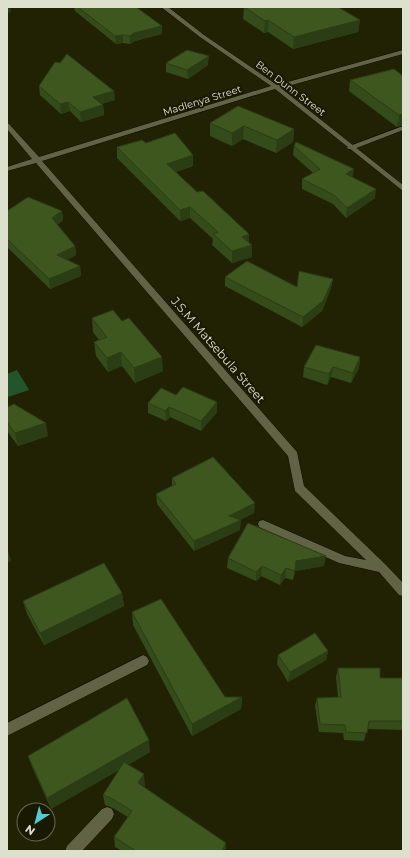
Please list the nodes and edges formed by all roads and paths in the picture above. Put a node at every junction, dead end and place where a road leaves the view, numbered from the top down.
1 (164, 7) edge
2 (403, 52) edge
3 (276, 87) junction
4 (7, 125) edge
5 (403, 128) edge
6 (351, 148) junction
7 (38, 160) junction
8 (7, 169) edge
9 (403, 189) edge
10 (263, 524) dead end
11 (382, 568) junction
12 (403, 591) edge
13 (142, 662) dead end
14 (7, 730) edge
15 (107, 814) dead end
16 (72, 851) edge

1 - 3 street, Ben Dunn Street
2 - 3 street, Madlenya Street
3 - 6 street, Ben Dunn Street
3 - 7 street, Madlenya Street
4 - 7 street, J.S.M Matsebula Street
5 - 6 street
6 - 9 street, Ben Dunn Street
7 - 8 street, Madlenya Street
7 - 11 street, J.S.M Matsebula Street
10 - 11 street
11 - 12 street, J.S.M Matsebula Street
13 - 14 street
15 - 16 street

